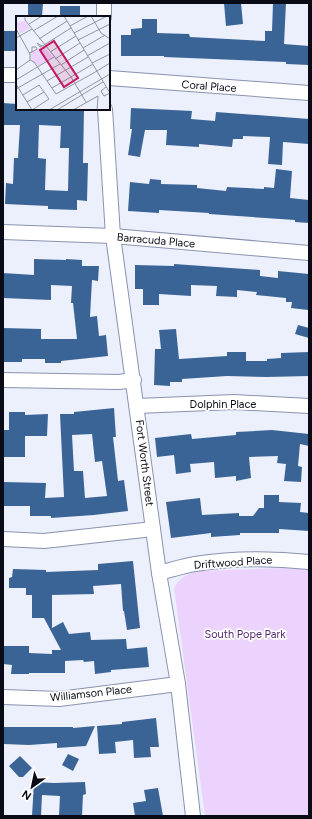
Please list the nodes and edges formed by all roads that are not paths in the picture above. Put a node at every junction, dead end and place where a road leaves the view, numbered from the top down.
1 (104, 3) edge
2 (104, 16) edge
3 (3, 75) edge
4 (16, 75) edge
5 (110, 78) edge
6 (309, 93) edge
7 (105, 110) edge
8 (3, 232) edge
9 (113, 236) junction
10 (309, 253) edge
11 (3, 380) edge
12 (134, 380) junction
13 (137, 406) junction
14 (309, 406) edge
15 (153, 529) junction
16 (3, 540) edge
17 (309, 562) edge
18 (159, 573) junction
19 (178, 684) junction
20 (3, 697) edge
21 (194, 816) edge

1 - 2 street
3 - 4 street
5 - 6 street, Coral Place
7 - 9 street, Fort Worth Street
8 - 9 street, Barracuda Place
9 - 10 street, Barracuda Place
9 - 12 street, Fort Worth Street
11 - 12 street
12 - 13 street, Fort Worth Street
13 - 14 street, Dolphin Place
13 - 15 street, Fort Worth Street
15 - 16 street
15 - 18 street, Fort Worth Street
17 - 18 street, Driftwood Place
18 - 19 street, Fort Worth Street
19 - 20 street, Williamson Place
19 - 21 street, Fort Worth Street

